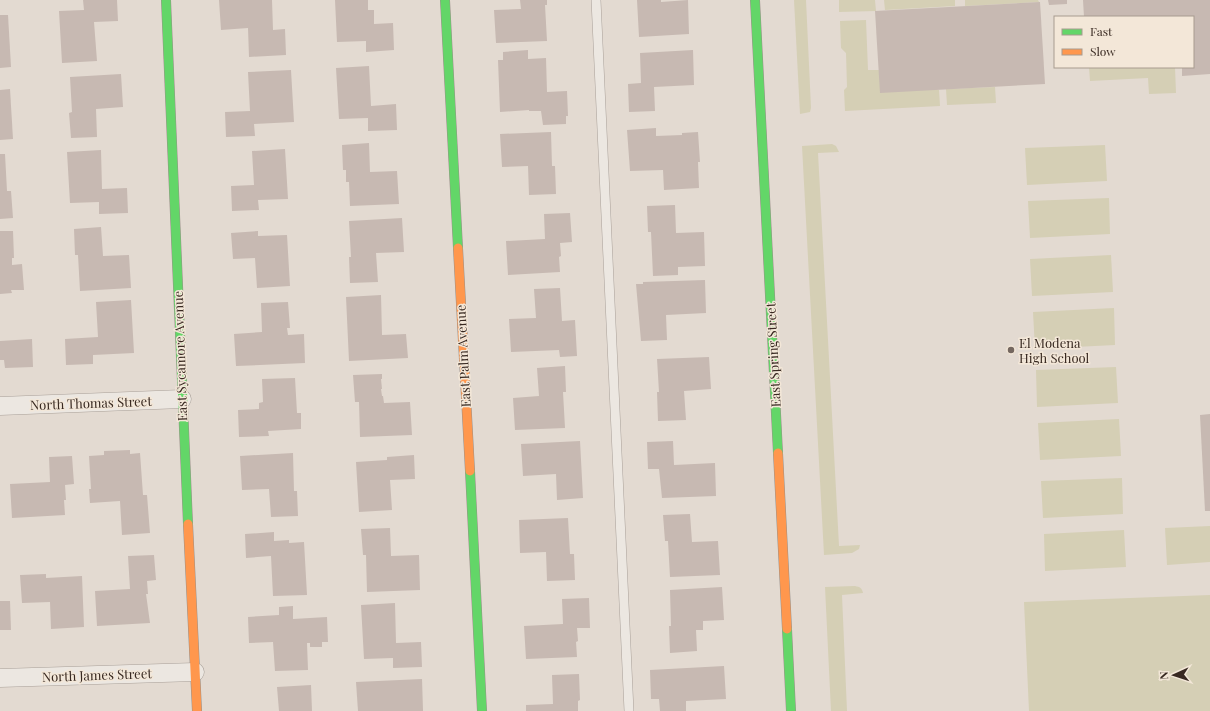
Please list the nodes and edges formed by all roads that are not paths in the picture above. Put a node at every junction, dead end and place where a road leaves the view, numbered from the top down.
1 (166, 0) edge
2 (445, 0) edge
3 (596, 0) edge
4 (755, 0) edge
5 (182, 399) junction
6 (0, 406) edge
7 (195, 672) junction
8 (0, 678) edge
9 (197, 711) edge
10 (482, 711) edge
11 (629, 711) edge
12 (791, 711) edge

1 - 5 street, East Sycamore Avenue
2 - 10 street, East Palm Avenue
3 - 11 lane
4 - 12 street, East Spring Street
5 - 6 street, North Thomas Street
5 - 7 street, East Sycamore Avenue
7 - 8 street, North James Street
7 - 9 street, East Sycamore Avenue

